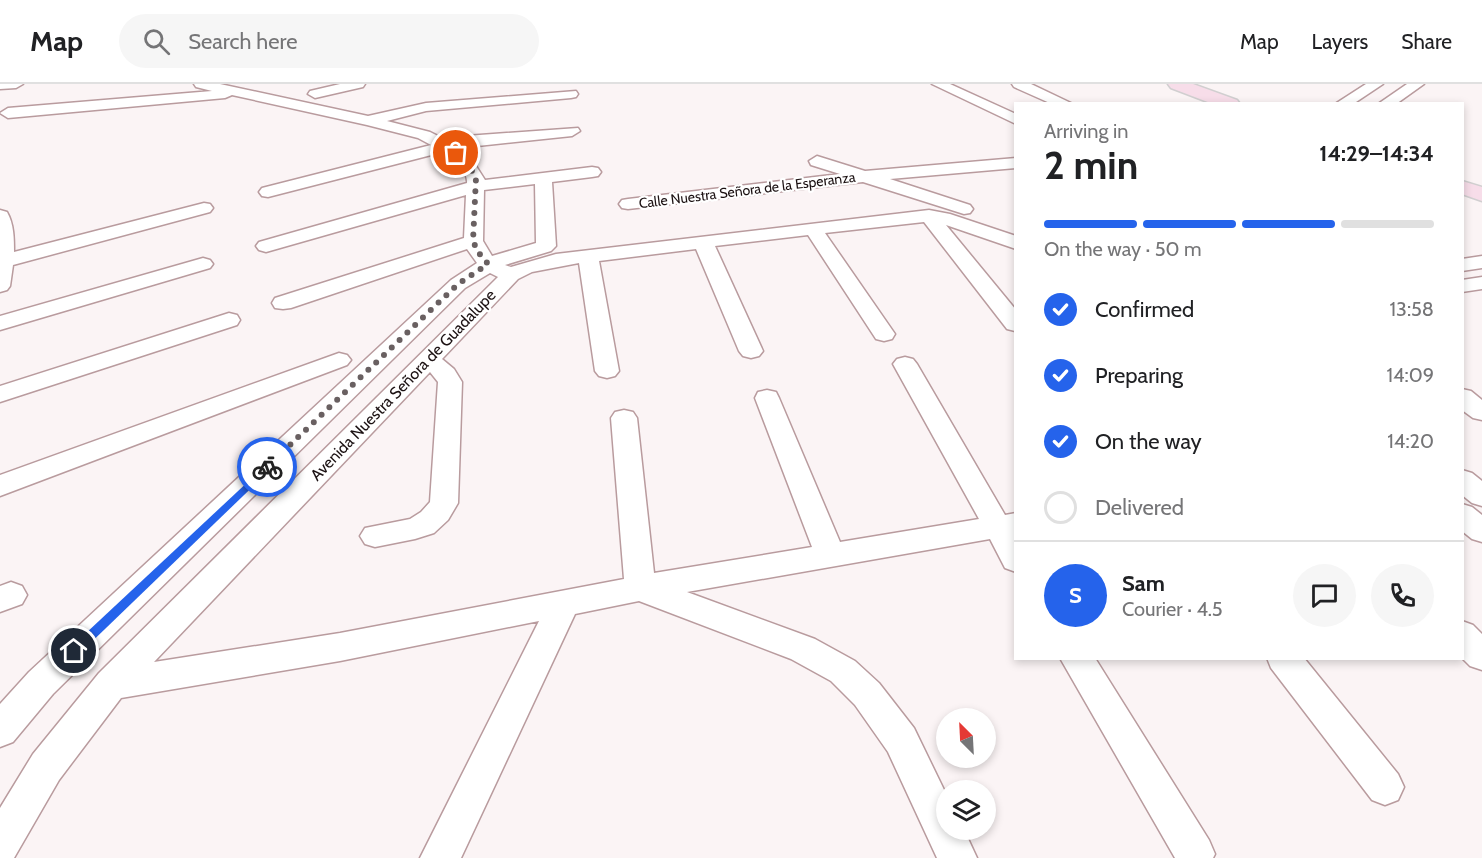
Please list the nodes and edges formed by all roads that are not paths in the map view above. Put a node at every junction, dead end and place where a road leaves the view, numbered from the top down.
1 (16, 84) edge
2 (201, 84) edge
3 (358, 84) edge
4 (939, 84) edge
5 (1019, 84) edge
6 (1349, 84) edge
7 (1417, 84) edge
8 (0, 85) edge
9 (1169, 86) edge
10 (1371, 87) edge
11 (239, 93) junction
12 (315, 93) dead end
13 (571, 94) dead end
14 (1061, 102) edge
15 (1199, 102) edge
16 (1224, 102) edge
17 (1345, 102) edge
18 (1388, 102) edge
19 (8, 113) dead end
20 (1014, 119) edge
21 (368, 121) junction
22 (572, 130) dead end
23 (446, 146) junction
24 (817, 161) dead end
25 (1014, 163) edge
26 (592, 172) dead end
27 (866, 176) junction
28 (543, 177) junction
29 (477, 186) junction
30 (268, 192) dead end
31 (628, 204) dead end
32 (204, 208) dead end
33 (935, 209) junction
34 (0, 216) edge
35 (1012, 223) edge
36 (814, 230) junction
37 (473, 241) junction
38 (703, 242) junction
39 (1014, 242) edge
40 (266, 246) dead end
41 (546, 246) junction
42 (588, 256) junction
43 (4, 261) junction
44 (1482, 262) edge
45 (203, 264) dead end
46 (1464, 266) edge
47 (499, 269) junction
48 (1482, 283) edge
49 (0, 286) edge
50 (1464, 286) edge
51 (283, 303) dead end
52 (229, 321) dead end
53 (0, 323) edge
54 (1014, 323) edge
55 (884, 334) dead end
56 (751, 351) dead end
57 (428, 359) junction
58 (339, 360) dead end
59 (905, 364) dead end
60 (607, 371) dead end
61 (0, 394) edge
62 (767, 398) dead end
63 (1464, 398) edge
64 (1482, 412) edge
65 (624, 418) dead end
66 (1464, 482) edge
67 (0, 486) edge
68 (1482, 496) edge
69 (1464, 516) edge
70 (1006, 526) edge
71 (1482, 531) edge
72 (375, 536) dead end
73 (1014, 553) edge
74 (830, 554) junction
75 (640, 588) junction
76 (563, 604) junction
77 (1464, 637) edge
78 (1482, 656) edge
79 (1077, 660) edge
80 (1285, 660) edge
81 (111, 684) junction
82 (0, 730) edge
83 (1385, 787) dead end
84 (0, 844) edge
85 (1195, 854) dead end
86 (440, 858) edge
87 (957, 858) edge

1 - 8 street
2 - 11 street
3 - 12 street
4 - 20 street
5 - 14 street
6 - 10 street
7 - 18 street
9 - 15 main road
9 - 16 main road
10 - 17 street
11 - 19 street
11 - 21 street
13 - 21 street
21 - 23 street
22 - 23 street
23 - 29 street
23 - 30 street
24 - 27 street, Calle Nuestra Señora de la Esperanza
25 - 27 street, Calle Nuestra Señora de la Esperanza
26 - 28 street
27 - 31 street, Calle Nuestra Señora de la Esperanza
27 - 33 street, Calle Nuestra Señora de la Esperanza
28 - 29 street
28 - 41 street
29 - 37 street
29 - 40 street
32 - 43 street
33 - 35 street, Calle Nuestra Señora de la Esperanza
33 - 36 street, Avenida Nuestra Señora de Guadalupe
33 - 39 street, Calle Nuestra Señora de la Esperanza
33 - 41 street, Avenida Nuestra Señora de Guadalupe
33 - 54 street
34 - 43 street
36 - 38 street, Avenida Nuestra Señora de Guadalupe
36 - 55 street
37 - 47 street
37 - 51 street
38 - 42 street, Avenida Nuestra Señora de Guadalupe
38 - 56 street
41 - 47 street, Avenida Nuestra Señora de Guadalupe
42 - 47 street, Avenida Nuestra Señora de Guadalupe
42 - 60 street
43 - 49 street
44 - 46 street
45 - 53 street
47 - 57 street, Avenida Nuestra Señora de Guadalupe
47 - 82 street, Avenida Nuestra Señora de Guadalupe
48 - 50 street
52 - 61 street
57 - 72 street
57 - 81 street, Avenida Nuestra Señora de Guadalupe
58 - 67 street
59 - 70 street
62 - 74 street
63 - 64 street
65 - 75 street
66 - 68 street
69 - 71 street
70 - 73 street
70 - 74 street
74 - 75 street
75 - 76 street
75 - 87 street
76 - 81 street
76 - 86 street
77 - 78 street
79 - 85 street
80 - 83 street
81 - 84 street, Avenida Nuestra Señora de Guadalupe

